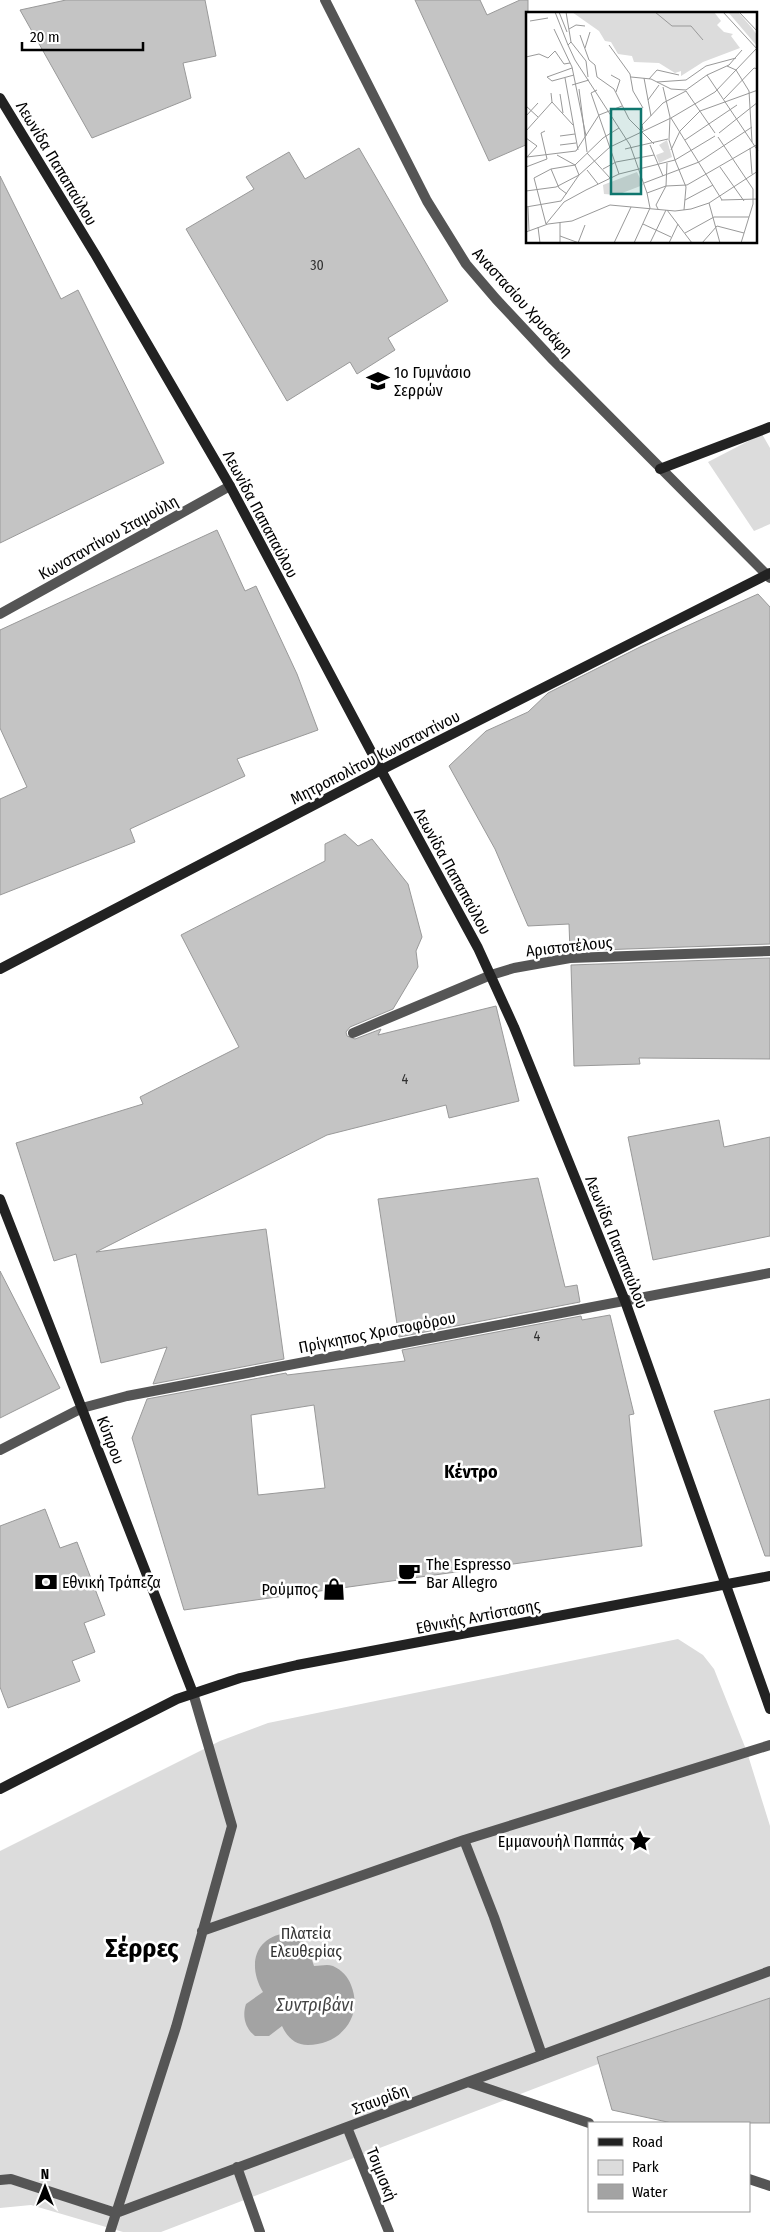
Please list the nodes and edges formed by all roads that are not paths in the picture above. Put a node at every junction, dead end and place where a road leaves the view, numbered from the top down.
1 (325, 0) edge
2 (0, 98) edge
3 (770, 427) edge
4 (660, 469) junction
5 (230, 486) junction
6 (769, 575) edge
7 (0, 614) edge
8 (381, 770) junction
9 (770, 951) edge
10 (0, 969) edge
11 (491, 975) junction
12 (354, 1033) dead end
13 (0, 1199) edge
14 (770, 1273) edge
15 (625, 1301) junction
16 (82, 1408) junction
17 (0, 1450) edge
18 (770, 1576) edge
19 (726, 1586) junction
20 (192, 1693) junction
21 (770, 1709) edge
22 (770, 1745) edge
23 (0, 1790) edge
24 (464, 1840) junction
25 (202, 1931) junction
26 (770, 1971) edge
27 (542, 2055) junction
28 (468, 2082) junction
29 (588, 2123) edge
30 (347, 2127) junction
31 (237, 2167) junction
32 (750, 2179) edge
33 (0, 2180) edge
34 (770, 2186) edge
35 (116, 2214) junction
36 (110, 2232) edge
37 (260, 2232) edge
38 (389, 2232) edge

1 - 4 street, Αναστασίου Χρυσάφη
2 - 5 main road, Λεωνίδα Παπαπαύλου
3 - 4 main road
4 - 6 street, Αναστασίου Χρυσάφη
5 - 7 street, Κωνσταντίνου Σταμούλη
5 - 8 main road, Λεωνίδα Παπαπαύλου
6 - 8 main road, Μητροπολίτου Κωνσταντίνου
8 - 10 main road, Μητροπολίτου Κωνσταντίνου
8 - 11 main road, Λεωνίδα Παπαπαύλου
9 - 11 street, Αριστοτέλους
11 - 12 street, Αριστοτέλους
11 - 15 main road, Λεωνίδα Παπαπαύλου
13 - 16 main road, Κύπρου
14 - 15 street, Πρίγκηπος Χριστοφόρου
15 - 16 street, Πρίγκηπος Χριστοφόρου
15 - 19 main road, Λεωνίδα Παπαπαύλου
16 - 17 street, Πρίγκηπος Χριστοφόρου
16 - 20 main road, Κύπρου
18 - 19 main road, Εθνικής Αντίστασης
19 - 20 main road, Εθνικής Αντίστασης
19 - 21 main road, Λεωνίδα Παπαπαύλου
20 - 23 main road, Εθνικής Αντίστασης
20 - 25 street
22 - 24 street
24 - 25 street
24 - 27 street
25 - 35 street
26 - 27 street, Σταυρίδη
27 - 28 street, Σταυρίδη
28 - 29 street
28 - 30 street, Σταυρίδη
30 - 31 street, Σταυρίδη
30 - 38 street, Τσιμισκή
31 - 35 street, Σταυρίδη
31 - 37 street
32 - 34 street
33 - 35 street
35 - 36 street

